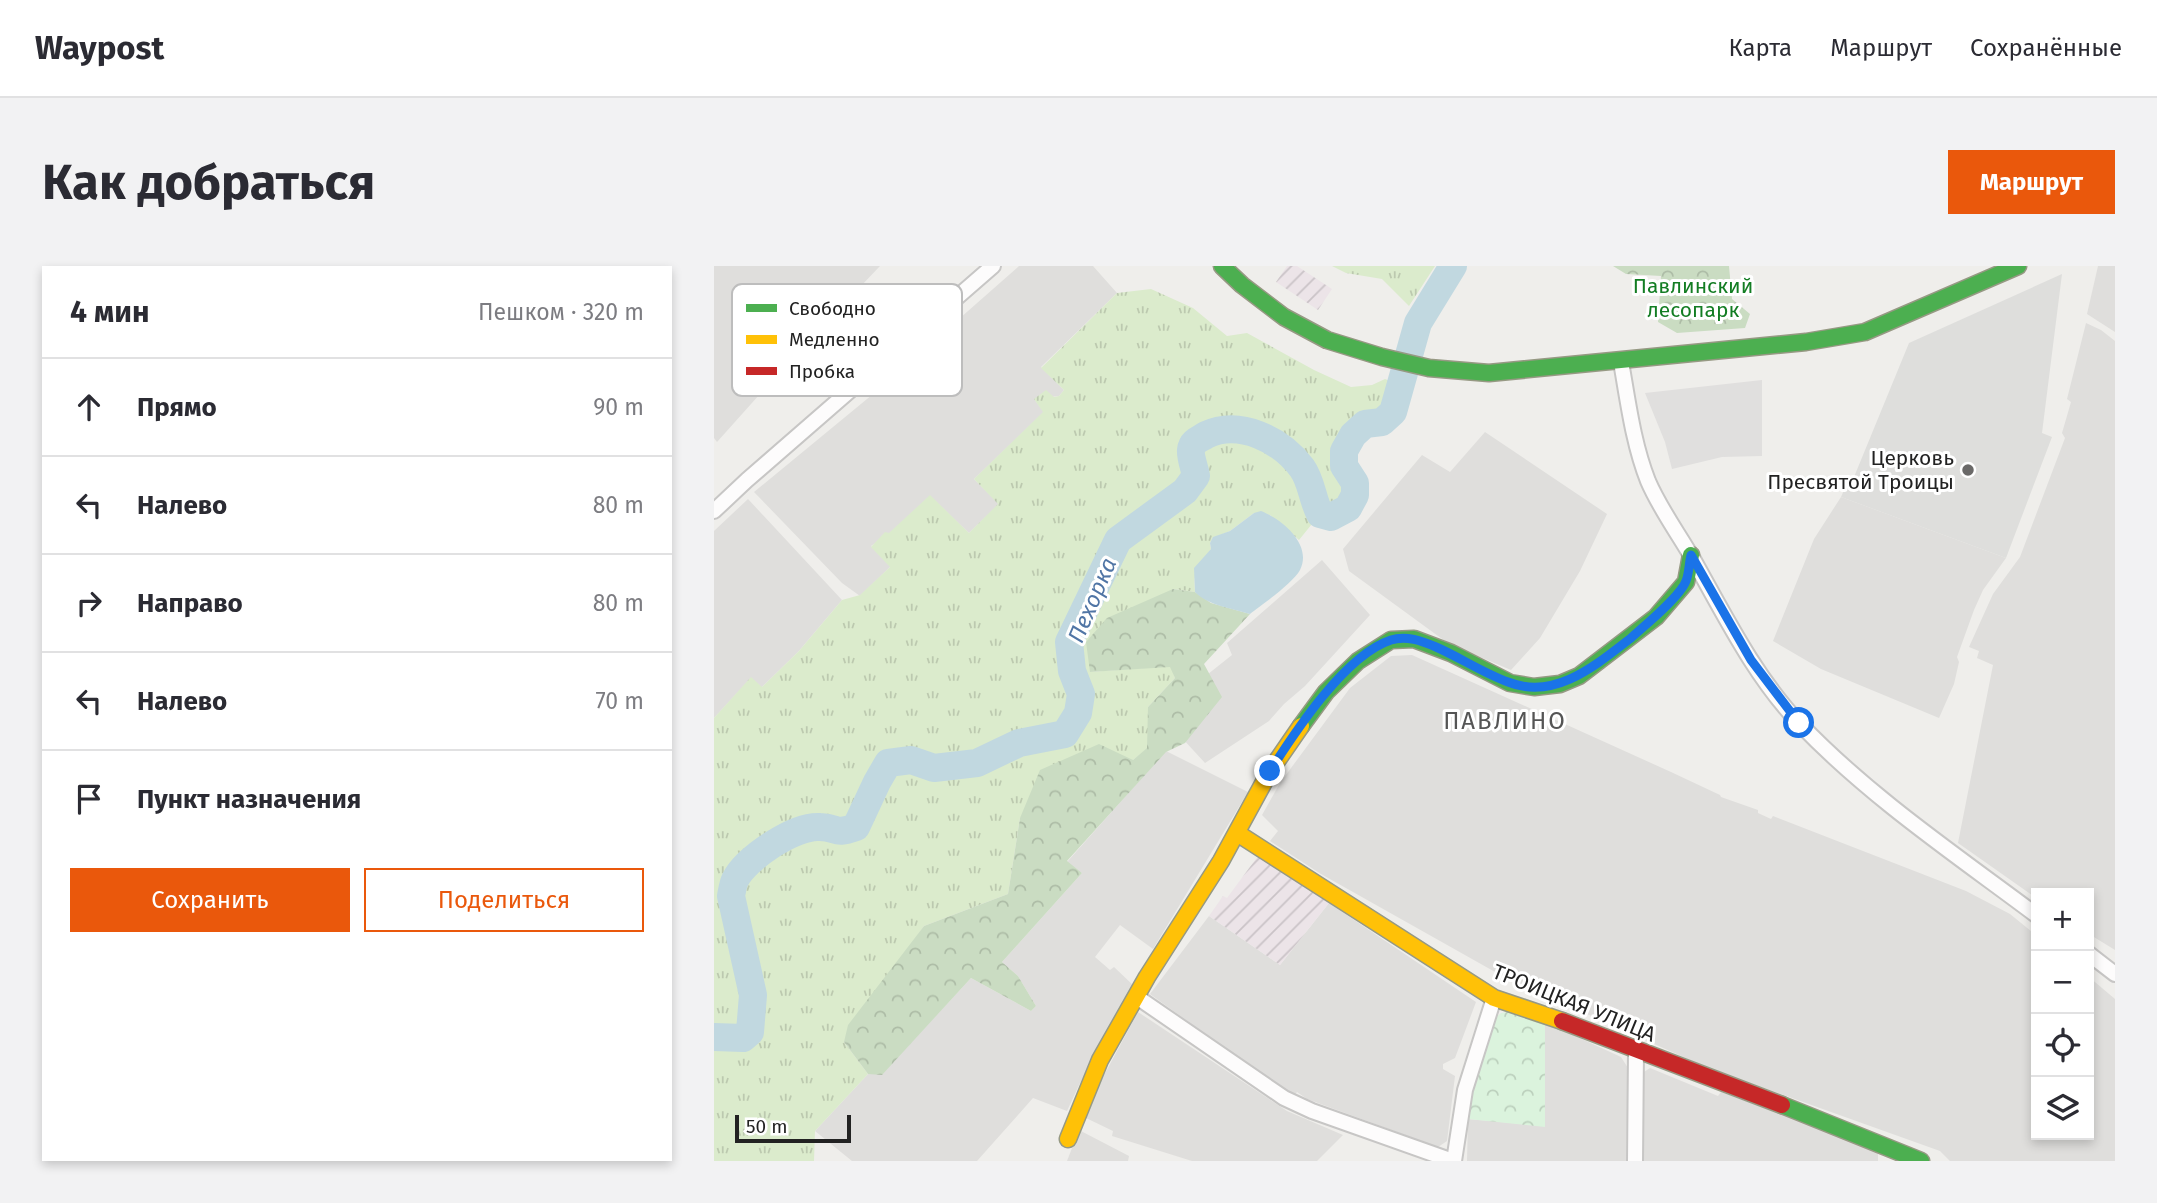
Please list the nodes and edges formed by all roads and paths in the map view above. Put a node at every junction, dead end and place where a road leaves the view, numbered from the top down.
1 (993, 266) edge
2 (1222, 266) edge
3 (2018, 266) edge
4 (962, 293) edge
5 (1621, 362) junction
6 (844, 396) edge
7 (714, 511) edge
8 (1691, 555) junction
9 (1237, 833) junction
10 (2031, 911) edge
11 (2094, 958) edge
12 (2115, 974) edge
13 (1137, 997) junction
14 (1494, 998) junction
15 (1636, 1051) junction
16 (1068, 1139) dead end
17 (1887, 1154) edge
18 (1453, 1161) edge
19 (1635, 1161) edge
20 (1921, 1161) edge

1 - 4 street
2 - 5 street
3 - 5 street
5 - 8 street
6 - 7 street
8 - 9 street
8 - 10 street
9 - 13 street
9 - 14 street, ТРОИЦКАЯ УЛИЦА
11 - 12 street
13 - 16 street
13 - 18 street
14 - 15 street, ТРОИЦКАЯ УЛИЦА
14 - 18 street
15 - 17 street, ТРОИЦКАЯ УЛИЦА
15 - 19 street
17 - 20 street, ТРОИЦКАЯ УЛИЦА

